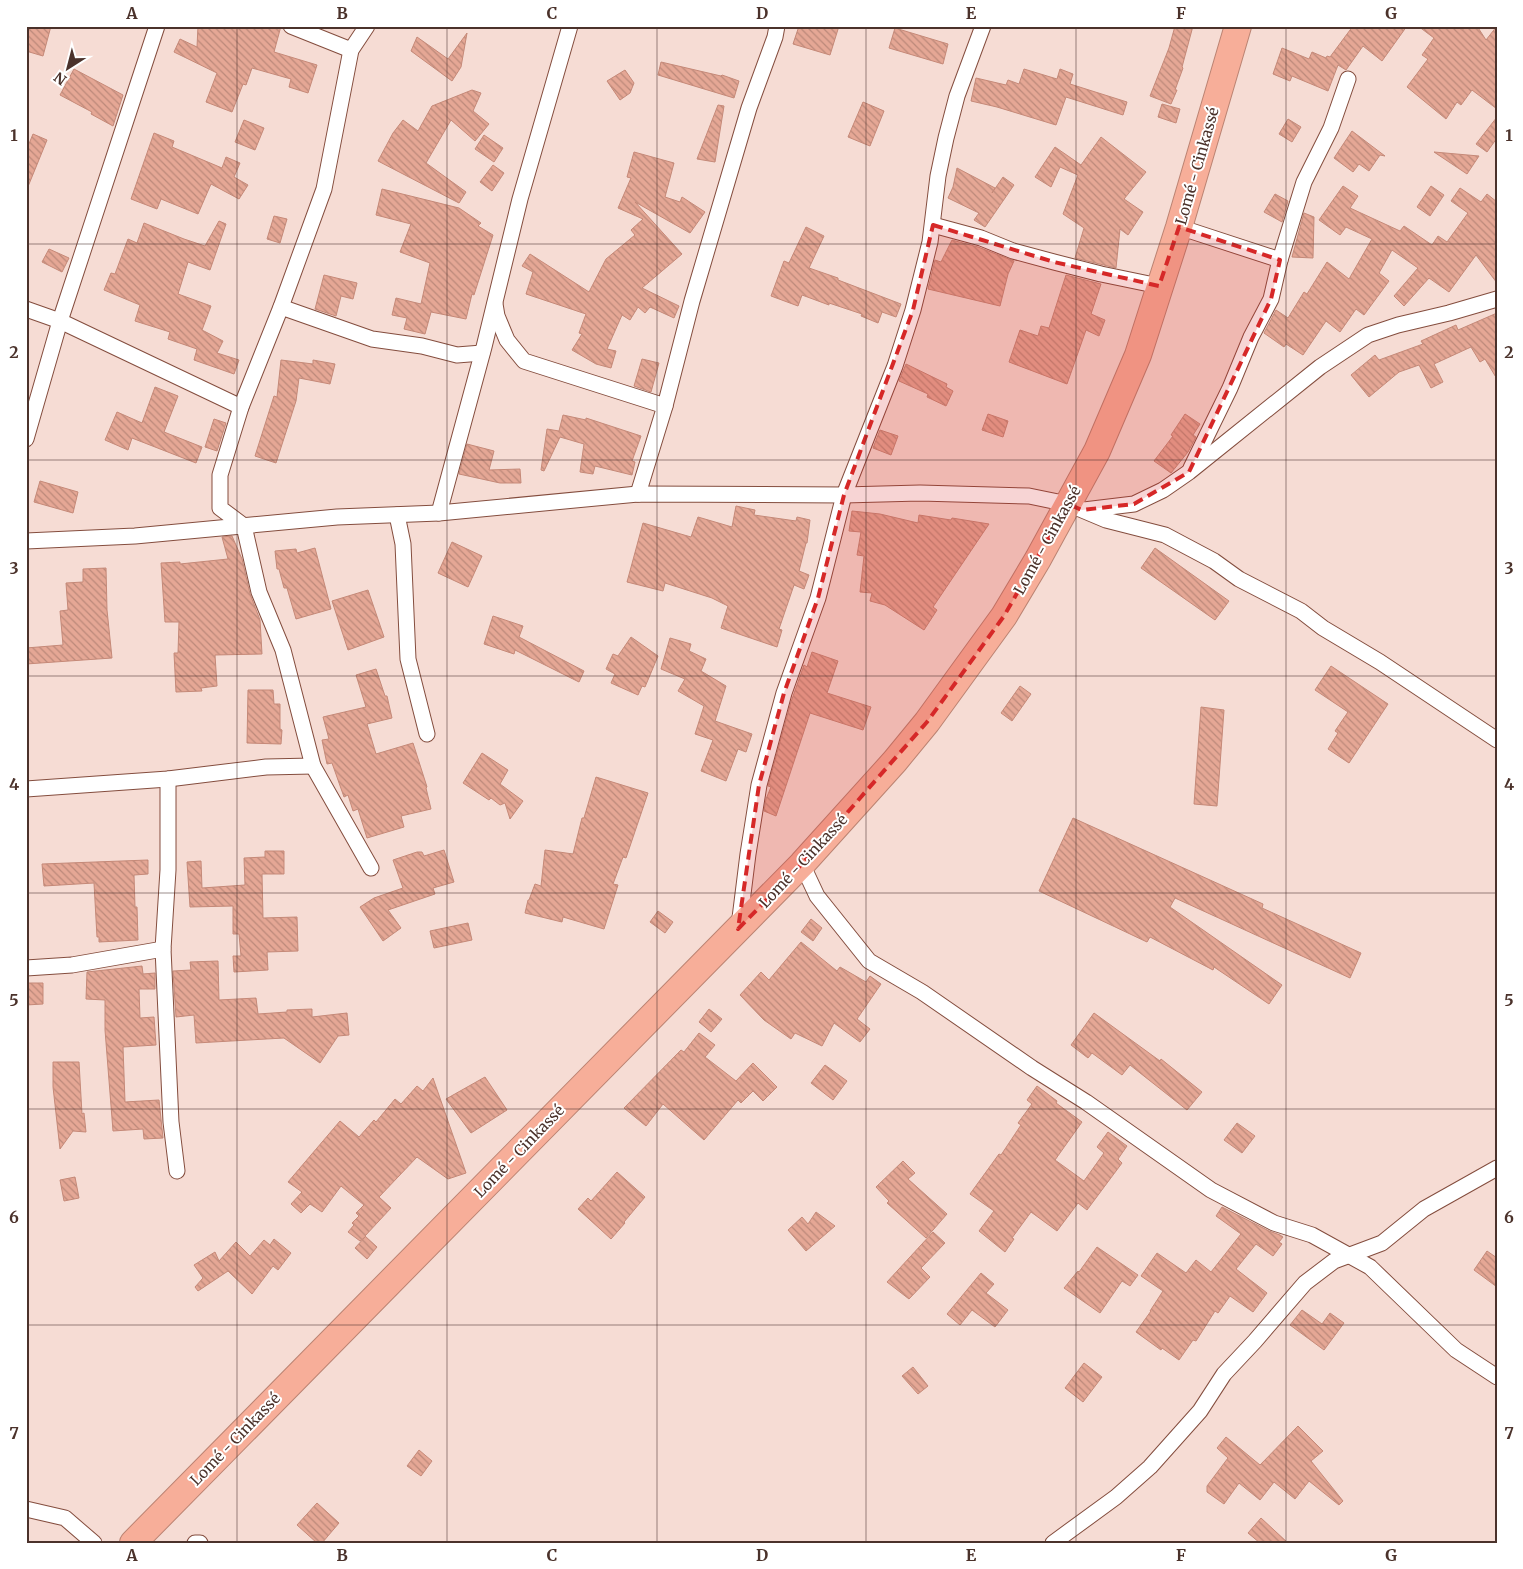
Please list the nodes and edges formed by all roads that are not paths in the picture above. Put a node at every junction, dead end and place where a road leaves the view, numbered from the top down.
1 (157, 26) edge
2 (291, 26) edge
3 (367, 26) edge
4 (570, 26) edge
5 (777, 26) edge
6 (983, 26) edge
7 (1238, 26) edge
8 (351, 50) junction
9 (1348, 79) dead end
10 (933, 225) junction
11 (1179, 227) junction
12 (1280, 260) junction
13 (1159, 286) junction
14 (1497, 300) edge
15 (495, 303) junction
16 (281, 308) junction
17 (26, 309) edge
18 (60, 321) junction
19 (482, 353) junction
20 (241, 406) junction
21 (666, 406) junction
22 (26, 439) edge
23 (1189, 472) junction
24 (638, 494) junction
25 (844, 495) junction
26 (1075, 507) junction
27 (438, 514) junction
28 (397, 515) junction
29 (244, 526) junction
30 (26, 541) edge
31 (427, 734) dead end
32 (1497, 740) edge
33 (313, 766) junction
34 (168, 779) junction
35 (26, 788) edge
36 (802, 864) junction
37 (372, 868) dead end
38 (738, 929) junction
39 (163, 949) junction
40 (26, 968) edge
41 (1497, 1168) edge
42 (178, 1172) dead end
43 (1349, 1255) junction
44 (1497, 1377) edge
45 (26, 1509) edge
46 (94, 1543) edge
47 (133, 1543) edge
48 (195, 1543) edge
49 (200, 1543) edge
50 (1053, 1543) edge

1 - 18 street
2 - 8 street
3 - 8 street
4 - 15 street
5 - 21 street
6 - 10 street
7 - 11 highway, Lomé - Cinkassé
8 - 16 street
9 - 12 street
10 - 13 street
10 - 25 street
11 - 12 street
11 - 13 highway, Lomé - Cinkassé
12 - 23 street
13 - 26 highway, Lomé - Cinkassé
14 - 23 street
15 - 19 street
15 - 21 street
16 - 19 street
16 - 20 street
17 - 18 street
18 - 20 street
18 - 22 street
19 - 27 street
20 - 29 street
21 - 24 street
23 - 26 street
24 - 25 street
24 - 27 street
25 - 26 street
25 - 38 street
26 - 32 street
26 - 36 highway, Lomé - Cinkassé
27 - 28 street
28 - 29 street
28 - 31 street
29 - 30 street
29 - 33 street
33 - 34 street
33 - 37 street
34 - 35 street
34 - 39 street
36 - 38 highway, Lomé - Cinkassé
36 - 43 street
38 - 47 highway, Lomé - Cinkassé
39 - 40 street
39 - 42 street
41 - 43 street
43 - 44 street
43 - 50 street
45 - 46 street
48 - 49 street

